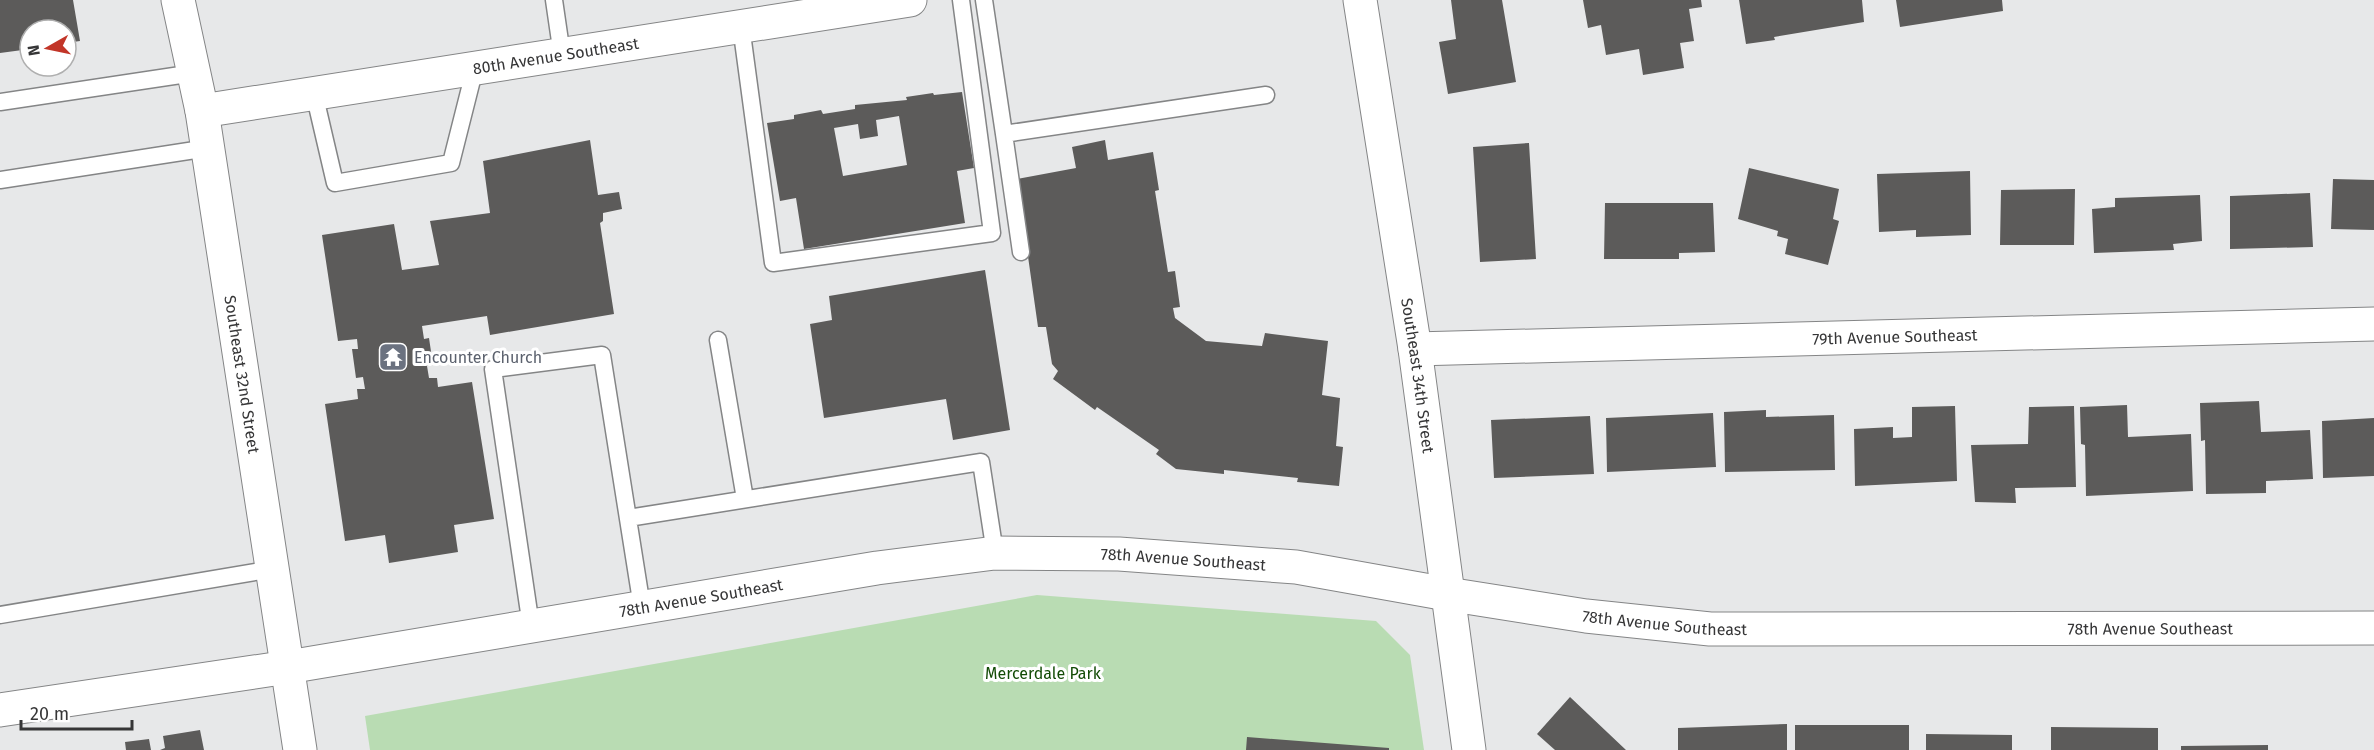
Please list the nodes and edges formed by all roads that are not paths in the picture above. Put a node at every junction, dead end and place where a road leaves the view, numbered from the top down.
1 (178, 0) edge
2 (554, 0) edge
3 (910, 0) edge
4 (961, 0) edge
5 (984, 0) edge
6 (1360, 0) edge
7 (741, 26) junction
8 (562, 55) junction
9 (475, 68) junction
10 (194, 73) junction
11 (314, 93) junction
12 (1266, 95) dead end
13 (0, 102) edge
14 (202, 111) junction
15 (1004, 134) junction
16 (208, 148) junction
17 (0, 180) edge
18 (1022, 252) dead end
19 (2374, 324) edge
20 (718, 340) dead end
21 (1414, 350) junction
22 (745, 499) junction
23 (628, 518) junction
24 (995, 553) junction
25 (273, 569) junction
26 (1447, 594) junction
27 (642, 608) junction
28 (0, 615) edge
29 (531, 626) junction
30 (2374, 628) edge
31 (288, 667) junction
32 (0, 710) edge
33 (300, 750) edge
34 (1469, 750) edge

1 - 10 street, Southeast 32nd Street
2 - 8 lane
3 - 7 street, 80th Avenue Southeast
4 - 7 lane
5 - 15 lane
6 - 21 street, Southeast 34th Street
7 - 8 street, 80th Avenue Southeast
8 - 9 street, 80th Avenue Southeast
9 - 11 street, 80th Avenue Southeast
9 - 11 lane
10 - 13 lane
10 - 14 street, Southeast 32nd Street
11 - 14 street, 80th Avenue Southeast
12 - 15 lane
14 - 16 street, Southeast 32nd Street
15 - 18 lane
16 - 17 lane
16 - 25 street, Southeast 32nd Street
19 - 21 street, 79th Avenue Southeast
20 - 22 lane
21 - 26 street, Southeast 34th Street
22 - 23 lane
22 - 24 lane
23 - 27 lane
23 - 29 lane
24 - 26 street, 78th Avenue Southeast
24 - 27 street, 78th Avenue Southeast
25 - 28 lane
25 - 31 street, Southeast 32nd Street
26 - 30 street, 78th Avenue Southeast
26 - 34 street, Southeast 34th Street
27 - 29 street, 78th Avenue Southeast
29 - 31 street, 78th Avenue Southeast
31 - 32 street, 78th Avenue Southeast
31 - 33 street, Southeast 32nd Street

